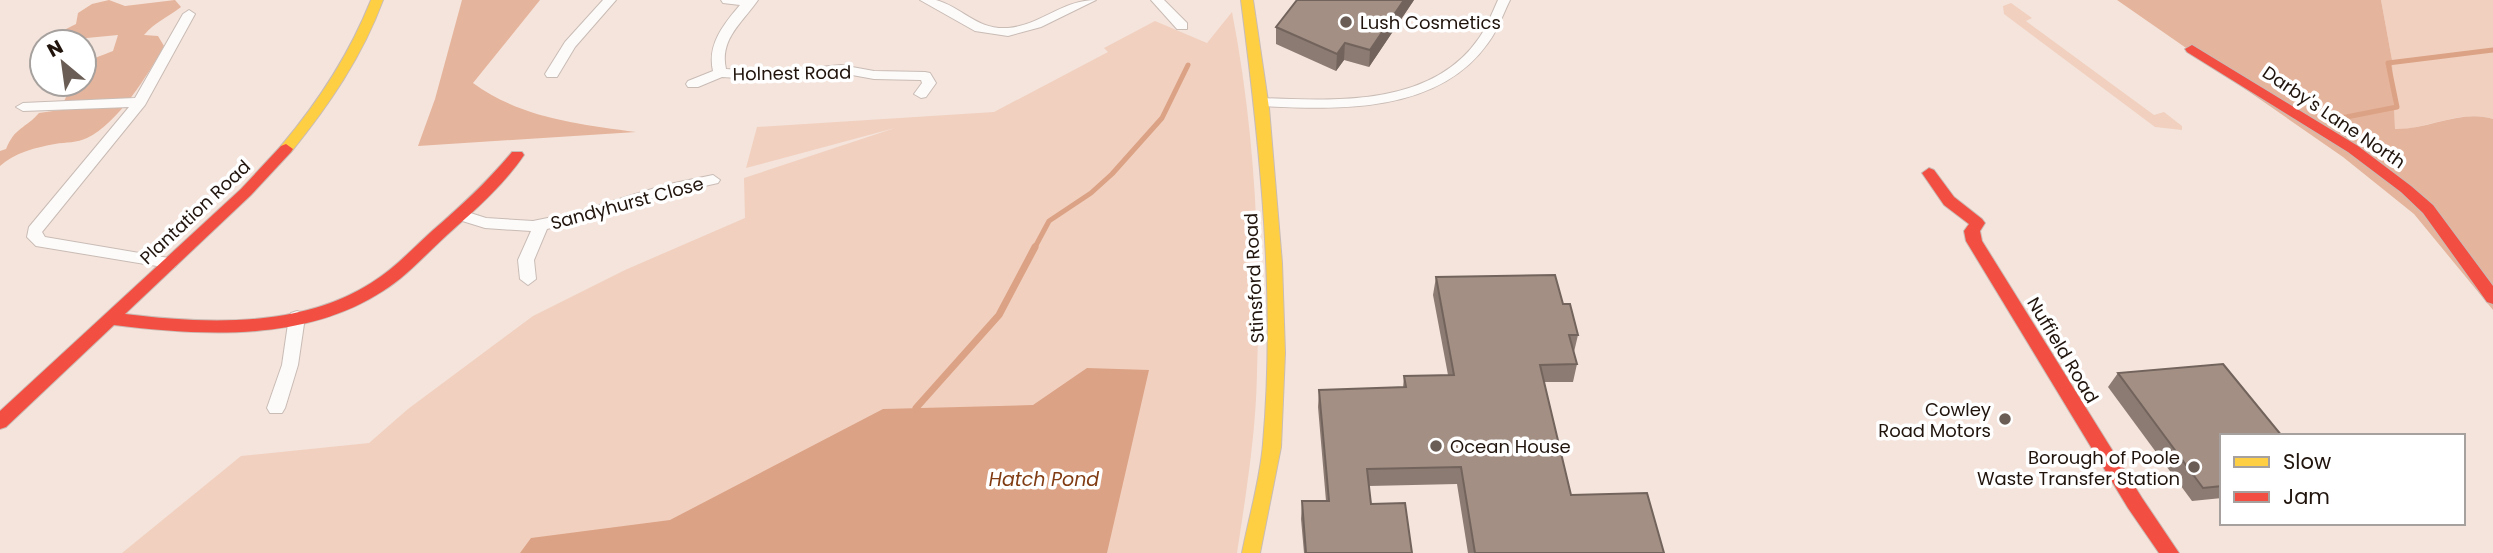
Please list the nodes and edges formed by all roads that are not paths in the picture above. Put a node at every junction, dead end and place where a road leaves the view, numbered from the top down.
1 (377, 0) edge
2 (610, 0) edge
3 (727, 0) edge
4 (926, 0) edge
5 (1090, 0) edge
6 (1157, 0) edge
7 (1247, 0) edge
8 (1504, 0) edge
9 (751, 1) edge
10 (189, 14) dead end
11 (1182, 26) dead end
12 (2192, 49) dead end
13 (720, 73) junction
14 (552, 74) dead end
15 (693, 84) dead end
16 (921, 94) dead end
17 (140, 102) junction
18 (1261, 102) junction
19 (23, 107) dead end
20 (517, 155) dead end
21 (1929, 173) dead end
22 (713, 180) dead end
23 (461, 215) junction
24 (540, 227) junction
25 (169, 263) junction
26 (528, 279) dead end
27 (2493, 298) edge
28 (109, 317) junction
29 (297, 317) junction
30 (276, 408) dead end
31 (0, 422) edge
32 (1251, 553) edge
33 (2169, 553) edge

1 - 25 street, Plantation Road
2 - 14 street
3 - 9 street
4 - 5 street
6 - 11 street
7 - 18 street, Stinsford Road
8 - 18 street
9 - 13 street, Holnest Road
10 - 17 street
12 - 27 street, Darby's Lane North
13 - 15 street, Holnest Road
13 - 16 street, Holnest Road
17 - 19 street
17 - 25 street
18 - 32 street, Stinsford Road
20 - 23 street
21 - 33 street, Nuffield Road
22 - 24 street, Sandyhurst Close
23 - 24 street, Sandyhurst Close
23 - 29 street
24 - 26 street, Sandyhurst Close
25 - 28 street, Plantation Road
28 - 29 street
28 - 31 street, Plantation Road
29 - 30 street

